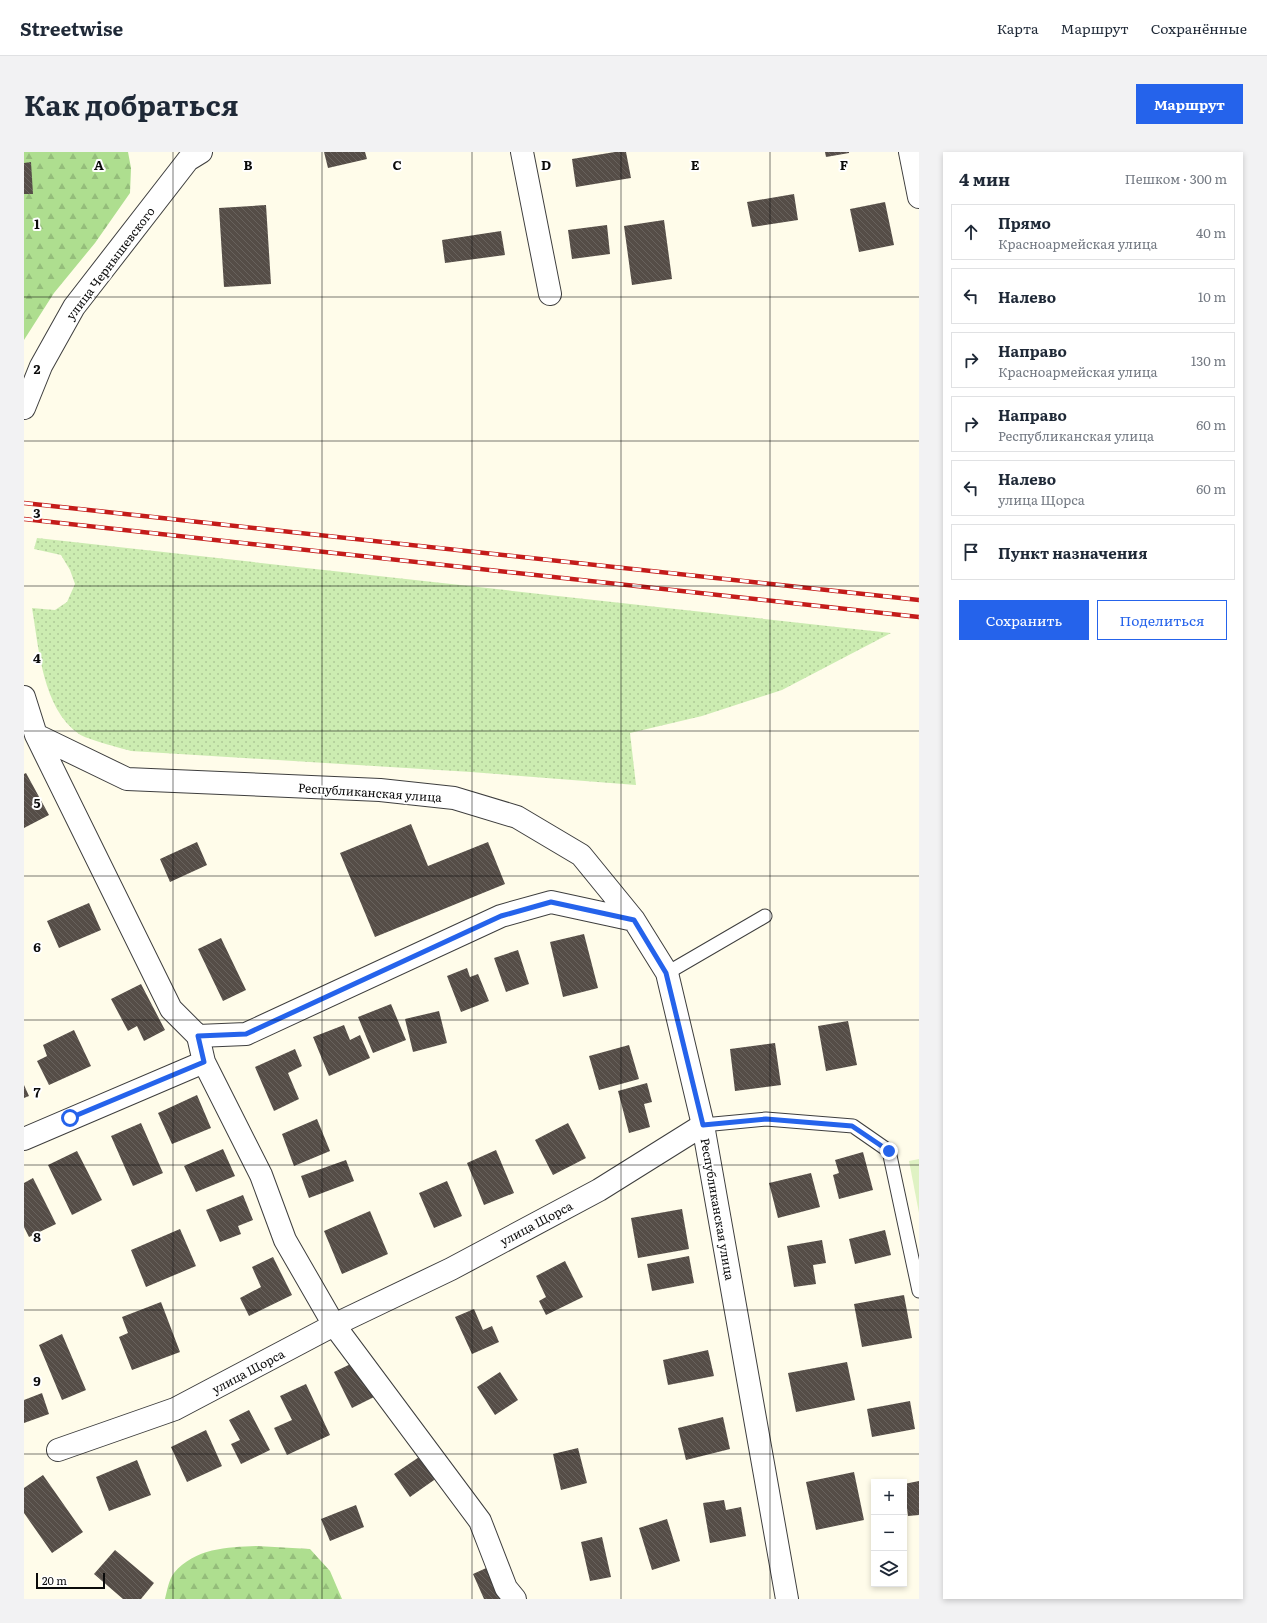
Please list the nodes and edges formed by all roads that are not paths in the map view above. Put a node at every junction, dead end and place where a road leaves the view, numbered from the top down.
1 (522, 152) edge
2 (910, 152) edge
3 (190, 154) edge
4 (919, 197) edge
5 (550, 294) dead end
6 (24, 408) edge
7 (24, 697) edge
8 (30, 737) edge
9 (765, 916) dead end
10 (634, 920) junction
11 (666, 973) junction
12 (198, 1036) junction
13 (204, 1062) junction
14 (703, 1125) junction
15 (24, 1139) edge
16 (919, 1291) edge
17 (334, 1325) junction
18 (58, 1450) dead end
19 (515, 1599) edge
20 (787, 1599) edge

1 - 5 street
2 - 4 street
3 - 6 street, улица Чернышевского
7 - 8 street
8 - 10 street, Республиканская улица
8 - 12 street
9 - 11 lane
10 - 11 street, Республиканская улица
10 - 12 street
11 - 14 street, Республиканская улица
12 - 13 street
13 - 15 street
13 - 17 street
14 - 16 lane, улица Щорса
14 - 17 street, улица Щорса
14 - 20 street, Республиканская улица
17 - 18 street, улица Щорса
17 - 19 street

